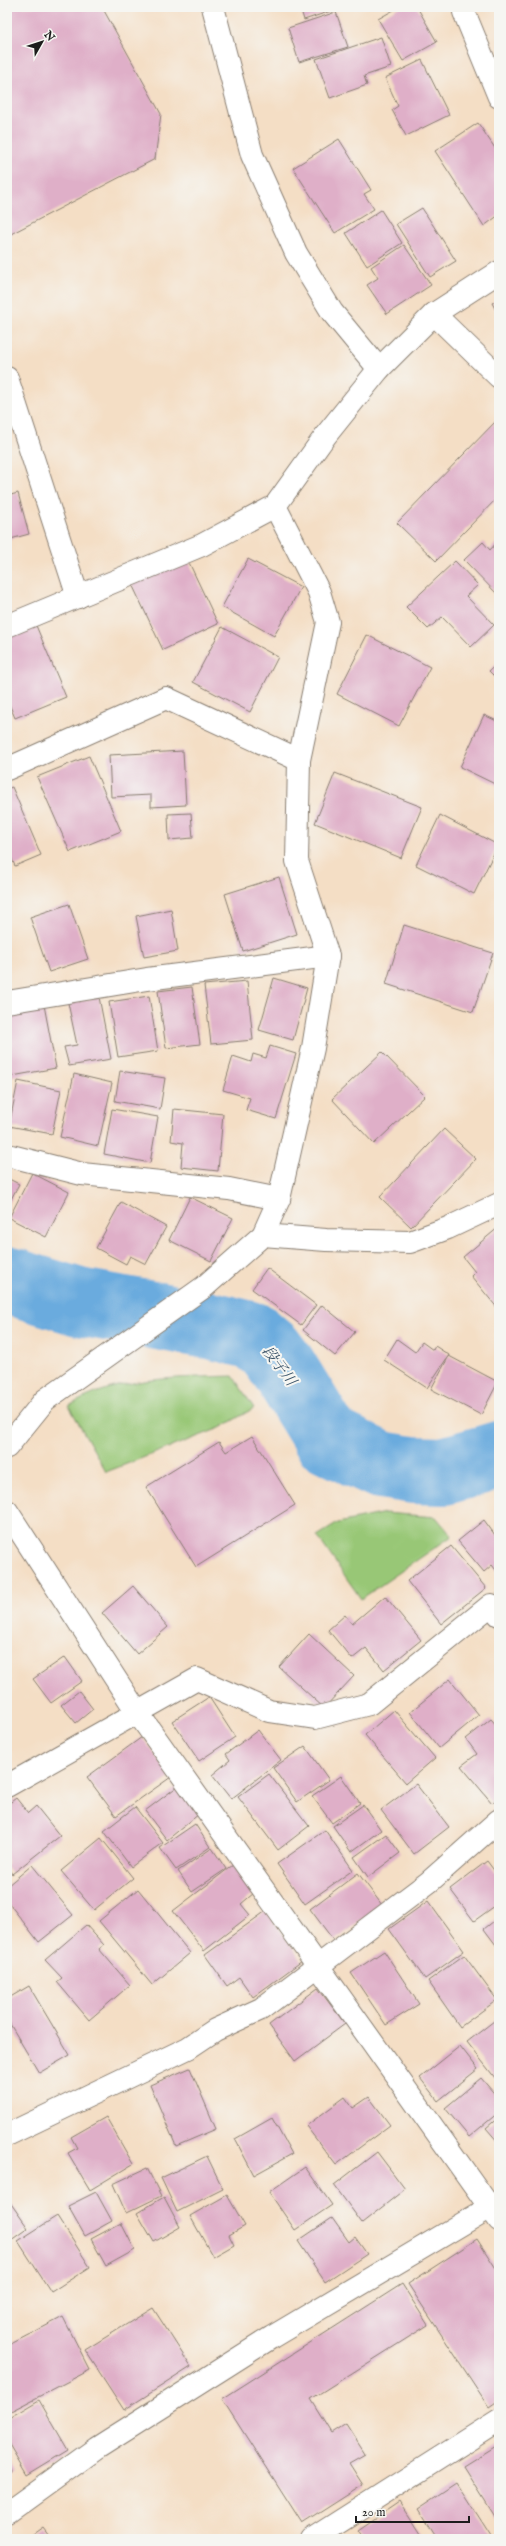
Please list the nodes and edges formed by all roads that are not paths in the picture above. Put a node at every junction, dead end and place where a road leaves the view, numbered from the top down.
1 (213, 7) edge
2 (464, 12) dead end
3 (499, 97) edge
4 (499, 272) edge
5 (434, 314) junction
6 (379, 369) junction
7 (7, 378) edge
8 (499, 378) edge
9 (275, 506) junction
10 (78, 598) junction
11 (7, 626) edge
12 (299, 760) junction
13 (7, 768) edge
14 (328, 956) junction
15 (7, 1002) edge
16 (7, 1155) edge
17 (279, 1199) junction
18 (499, 1204) edge
19 (263, 1235) junction
20 (7, 1447) edge
21 (7, 1511) edge
22 (499, 1615) edge
23 (138, 1712) junction
24 (7, 1786) edge
25 (499, 1820) edge
26 (319, 1964) junction
27 (7, 2135) edge
28 (496, 2210) edge
29 (499, 2420) edge
30 (7, 2513) edge
31 (312, 2539) edge

1 - 6 street
2 - 3 street
4 - 5 street
5 - 6 street
5 - 8 street
6 - 9 street
7 - 10 street
9 - 10 street
9 - 12 street
10 - 11 street
12 - 13 street
12 - 14 street
14 - 15 street
14 - 17 street
16 - 17 street
17 - 19 street
18 - 19 street
19 - 20 street
21 - 23 street
22 - 23 street
23 - 24 street
23 - 26 street
25 - 26 street
26 - 27 street
26 - 28 street
28 - 30 street
29 - 31 street

